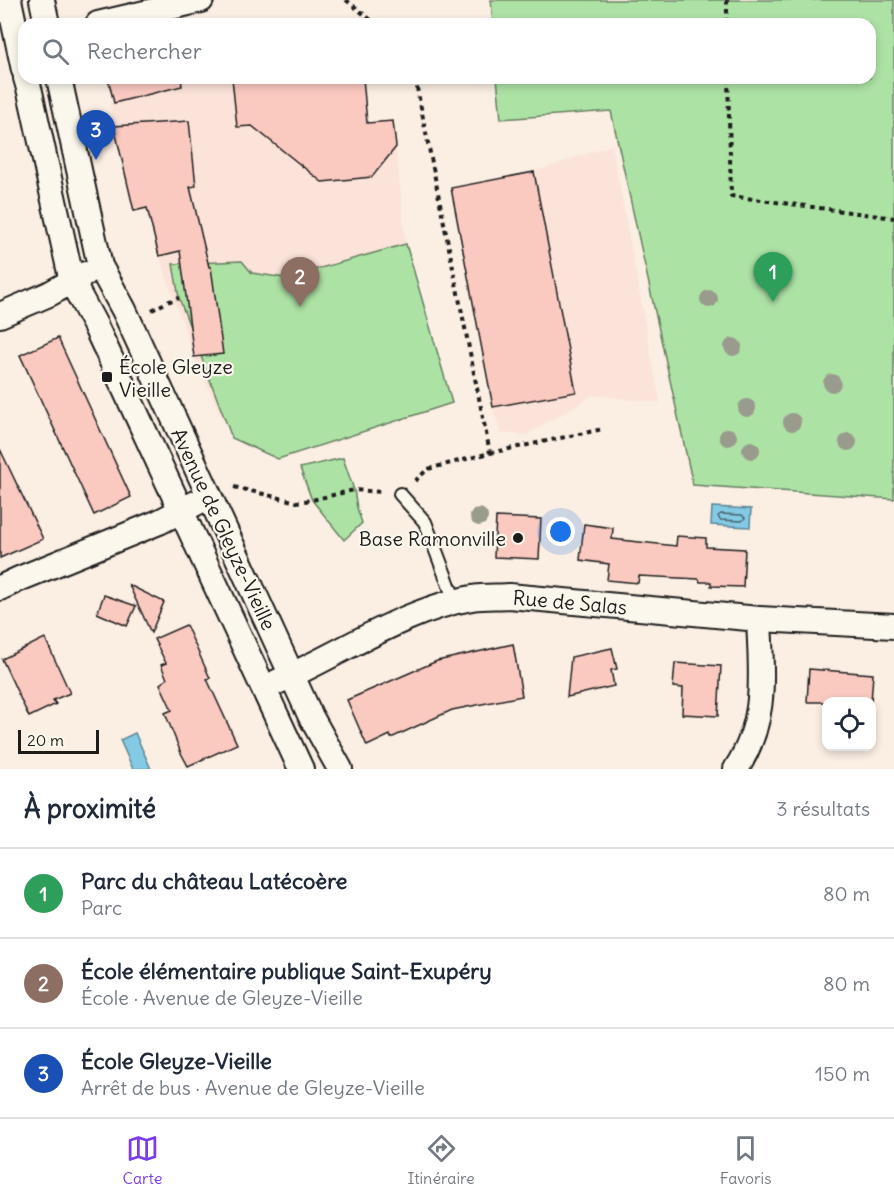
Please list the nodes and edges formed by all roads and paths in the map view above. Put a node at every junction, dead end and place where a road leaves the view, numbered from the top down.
1 (9, 0) edge
2 (42, 0) edge
3 (201, 0) edge
4 (346, 0) edge
5 (727, 0) edge
6 (46, 18) edge
7 (124, 18) edge
8 (368, 18) edge
9 (727, 18) edge
10 (18, 31) edge
11 (28, 84) edge
12 (60, 84) edge
13 (416, 84) edge
14 (728, 84) edge
15 (894, 218) edge
16 (100, 266) junction
17 (72, 282) junction
18 (179, 298) dead end
19 (167, 302) dead end
20 (0, 315) edge
21 (603, 429) dead end
22 (490, 453) junction
23 (206, 490) junction
24 (400, 494) junction
25 (182, 512) junction
26 (0, 588) edge
27 (455, 601) junction
28 (759, 619) junction
29 (894, 626) edge
30 (292, 676) junction
31 (264, 688) junction
32 (301, 769) edge
33 (340, 769) edge
34 (735, 769) edge

1 - 10 street
2 - 6 street
3 - 7 street
4 - 8 path
5 - 9 path
11 - 17 street, Avenue de Gleyze-Vieille
12 - 16 street, Avenue de Gleyze-Vieille
13 - 22 path
14 - 15 path
16 - 17 street
16 - 23 street, Avenue de Gleyze-Vieille
17 - 20 street
17 - 25 street, Avenue de Gleyze-Vieille
18 - 19 path
21 - 22 path
22 - 24 path
23 - 24 path
23 - 25 street
23 - 30 street, Avenue de Gleyze-Vieille
24 - 27 lane
25 - 26 street
25 - 31 street, Avenue de Gleyze-Vieille
27 - 28 street, Rue de Salas
27 - 30 street, Rue de Salas
28 - 29 street, Rue de Salas
28 - 34 street
30 - 31 street, Rue de Salas
30 - 33 street, Avenue de Gleyze-Vieille
31 - 32 street, Avenue de Gleyze-Vieille

